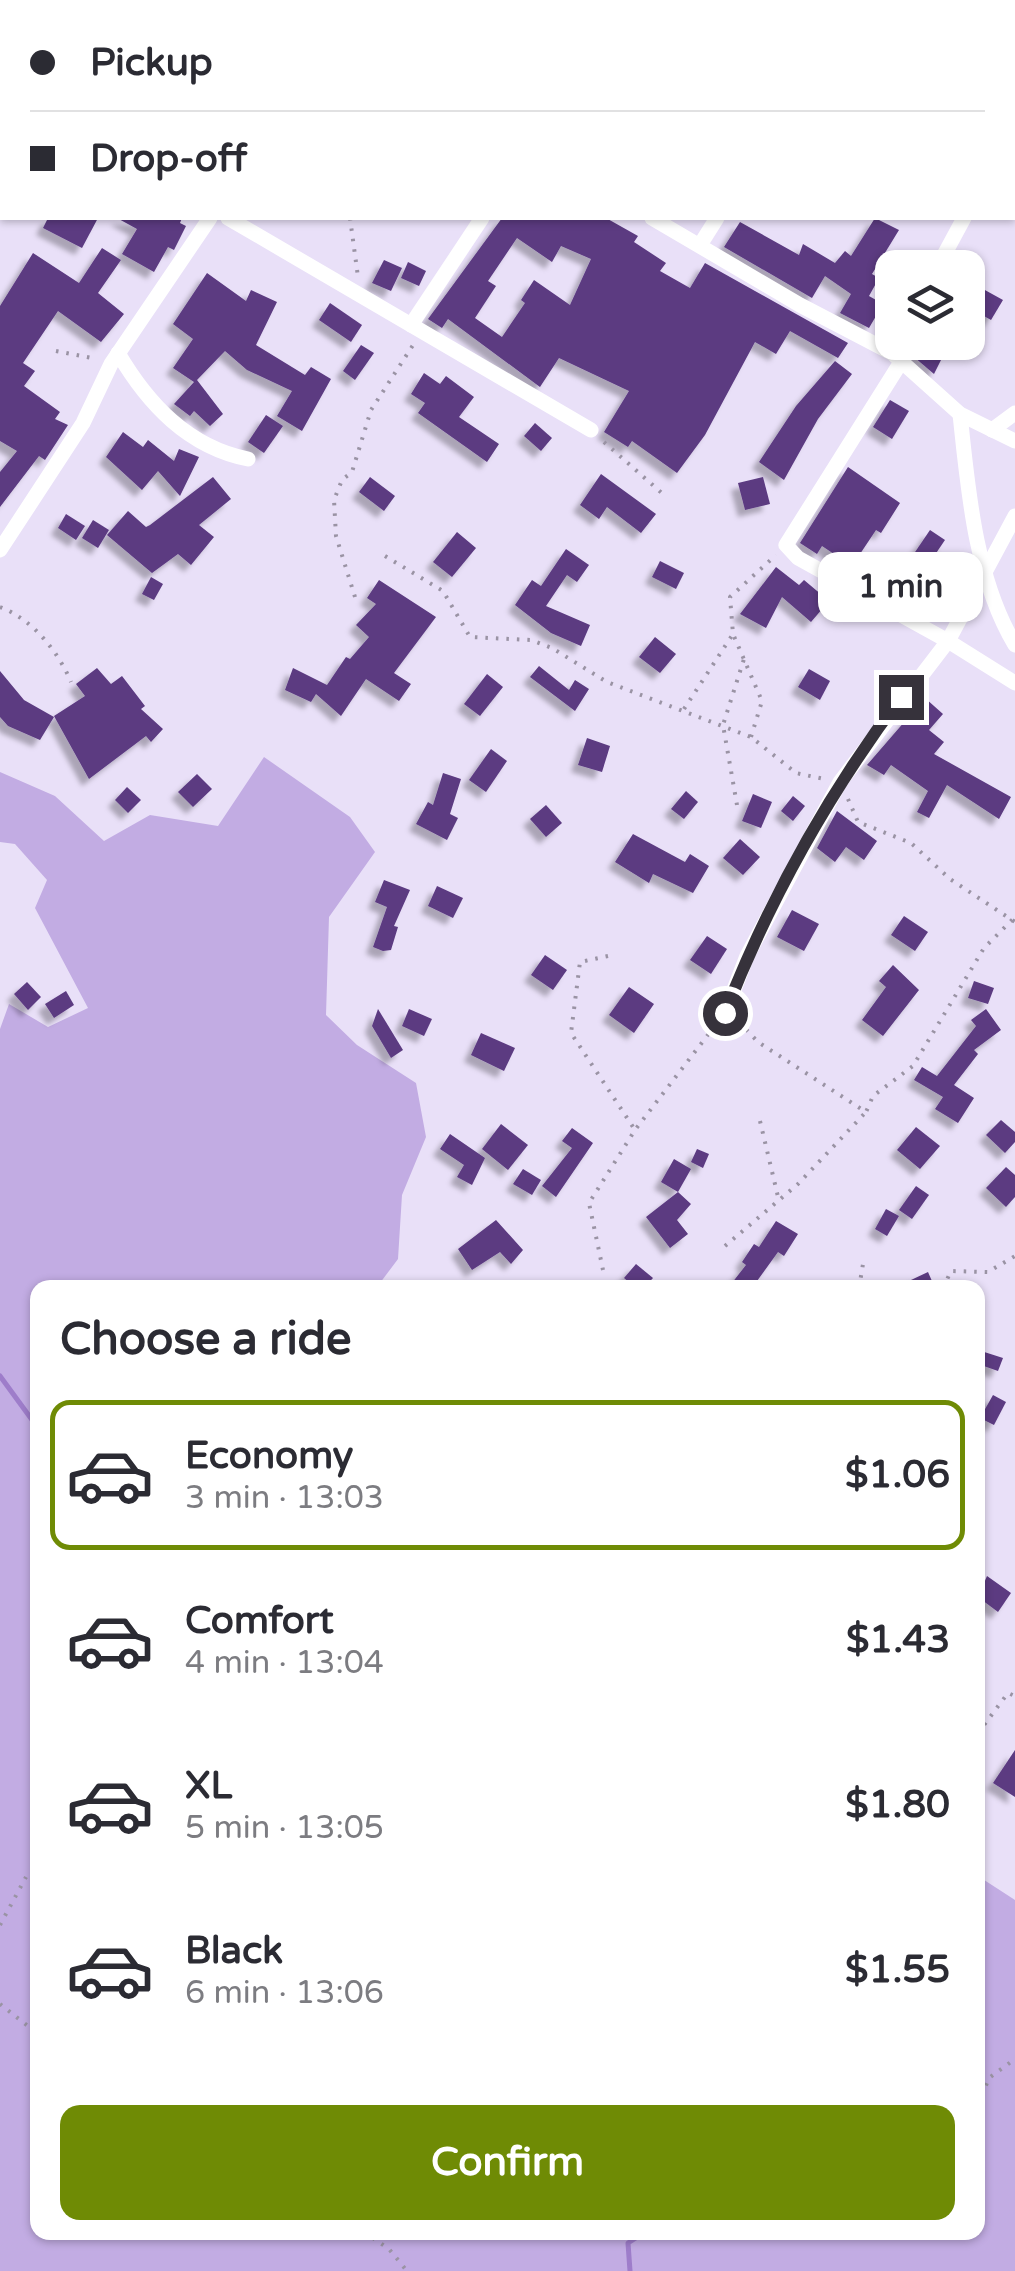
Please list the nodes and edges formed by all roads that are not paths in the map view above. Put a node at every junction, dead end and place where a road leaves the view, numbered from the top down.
1 (209, 220) edge
2 (231, 220) edge
3 (481, 220) edge
4 (656, 220) edge
5 (715, 220) edge
6 (963, 220) edge
7 (700, 245) junction
8 (947, 250) edge
9 (417, 328) junction
10 (875, 341) edge
11 (114, 358) junction
12 (892, 360) edge
13 (905, 360) edge
14 (1015, 413) edge
15 (960, 414) junction
16 (591, 430) road end
17 (992, 430) junction
18 (1015, 441) edge
19 (248, 459) dead end
20 (1015, 516) edge
21 (0, 550) edge
22 (987, 570) junction
23 (948, 641) junction
24 (1015, 645) edge
25 (1015, 683) edge
26 (725, 1013) road end

1 - 11 street
2 - 9 street
3 - 9 street
4 - 7 street
5 - 7 street
6 - 8 street
7 - 10 street
9 - 16 street
11 - 19 street
11 - 21 street
12 - 23 street
13 - 15 street
14 - 17 street
15 - 17 street
15 - 22 street
17 - 18 street
20 - 22 street
22 - 23 street
22 - 24 street
23 - 25 street
23 - 26 street

